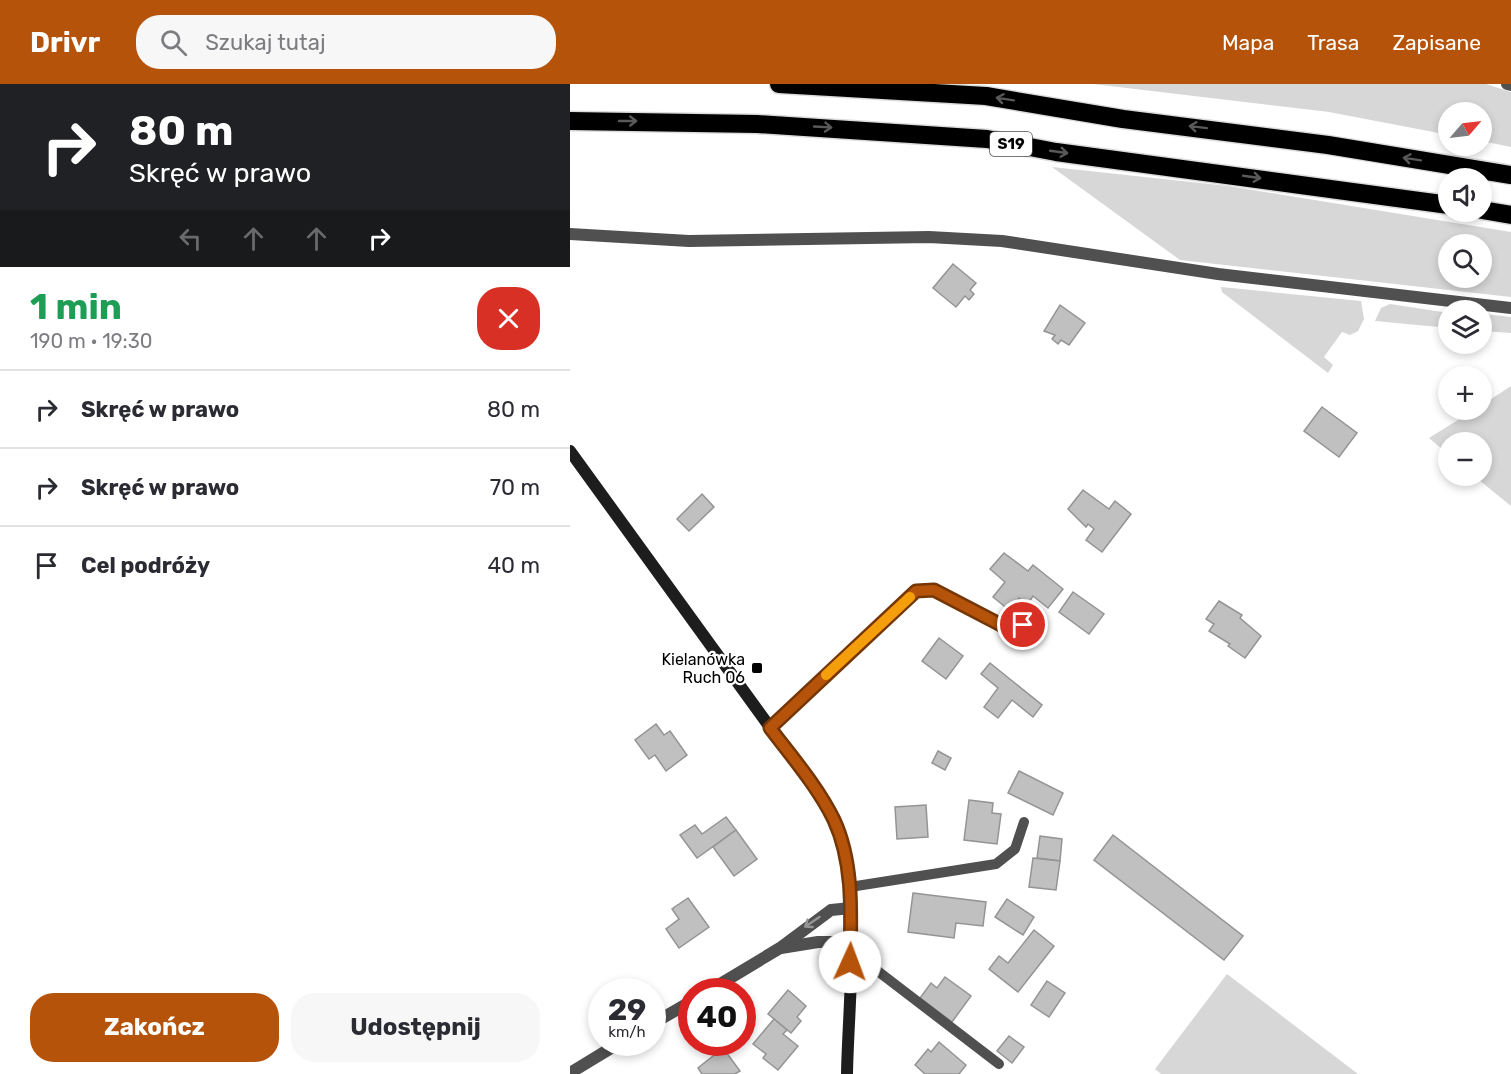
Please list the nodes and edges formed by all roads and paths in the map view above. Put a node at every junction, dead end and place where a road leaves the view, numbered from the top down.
1 (778, 84) edge
2 (1507, 84) edge
3 (1511, 85) edge
4 (570, 121) edge
5 (1511, 175) edge
6 (1438, 204) edge
7 (1492, 212) edge
8 (1511, 215) edge
9 (570, 234) edge
10 (1511, 308) edge
11 (570, 451) edge
12 (1041, 622) dead end
13 (770, 728) junction
14 (1024, 822) dead end
15 (850, 887) junction
16 (850, 908) junction
17 (850, 942) junction
18 (780, 948) junction
19 (850, 962) junction
20 (730, 978) edge
21 (598, 1056) edge
22 (999, 1064) dead end
23 (570, 1073) edge
24 (847, 1074) edge

5 -> 1 highway
2 - 3 street
4 -> 6 highway, S19
7 - 8 highway
9 - 10 street
11 - 13 street
12 - 13 lane
13 - 15 street
14 - 15 lane
15 - 16 street
16 - 17 street
16 -> 18 street
17 - 18 street
17 - 19 street
18 - 20 street
19 - 22 lane
19 - 24 street
21 - 23 street

